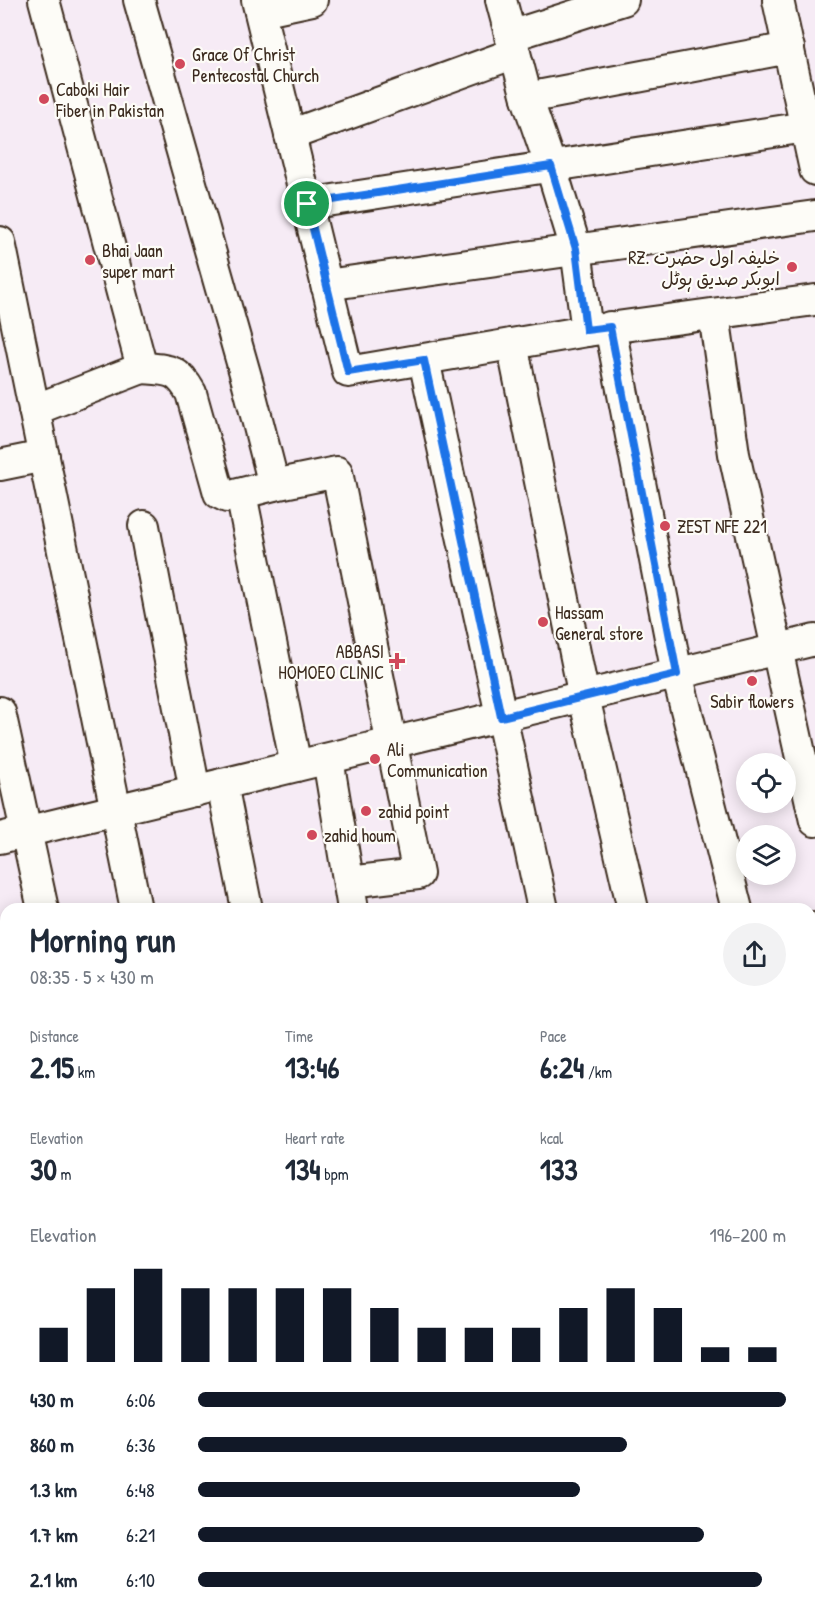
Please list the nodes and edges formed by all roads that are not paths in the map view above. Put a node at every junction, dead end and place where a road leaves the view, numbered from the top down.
1 (44, 0) edge
2 (139, 0) edge
3 (312, 0) edge
4 (501, 0) edge
5 (622, 0) edge
6 (778, 0) edge
7 (258, 5) edge
8 (513, 44) junction
9 (789, 48) junction
10 (527, 98) junction
11 (806, 127) junction
12 (290, 135) junction
13 (551, 166) junction
14 (815, 170) edge
15 (307, 204) junction
16 (815, 216) edge
17 (0, 242) edge
18 (576, 249) junction
19 (327, 285) junction
20 (815, 300) edge
21 (714, 314) junction
22 (598, 329) junction
23 (512, 344) junction
24 (424, 360) junction
25 (142, 368) junction
26 (34, 410) junction
27 (44, 456) junction
28 (0, 465) edge
29 (274, 485) junction
30 (241, 494) junction
31 (144, 526) dead end
32 (815, 640) edge
33 (777, 650) junction
34 (677, 674) junction
35 (584, 697) junction
36 (0, 712) edge
37 (501, 717) junction
38 (393, 743) junction
39 (328, 759) junction
40 (296, 766) junction
41 (208, 788) junction
42 (116, 810) junction
43 (815, 821) edge
44 (13, 835) edge
45 (351, 896) edge
46 (41, 903) edge
47 (135, 903) edge
48 (245, 903) edge
49 (542, 903) edge
50 (632, 903) edge
51 (735, 903) edge

1 - 25 street
2 - 29 street
3 - 7 street
4 - 8 street
5 - 8 street
6 - 9 street
7 - 12 street
8 - 10 street
8 - 12 street
9 - 10 street
9 - 11 street
10 - 13 street
11 - 13 street
11 - 14 street
12 - 15 street
13 - 15 street
13 - 18 street
15 - 19 street
16 - 18 street
17 - 26 street
18 - 19 street
18 - 22 street
19 - 24 street
20 - 21 street
21 - 22 street
21 - 33 street
22 - 23 street
22 - 34 street
23 - 24 street
23 - 35 street
24 - 37 street
25 - 26 street
25 - 30 street
26 - 27 street
27 - 28 street
27 - 42 street
29 - 30 street
29 - 38 street
30 - 40 street
31 - 41 street
32 - 33 street
33 - 34 street
33 - 43 street
34 - 35 street
34 - 51 street
35 - 37 street
35 - 50 street
36 - 44 street
37 - 38 street
37 - 49 street
38 - 39 street
38 - 45 street
39 - 40 street
39 - 45 street
40 - 41 street
41 - 42 street
41 - 48 street
42 - 44 street
42 - 47 street
44 - 46 street

